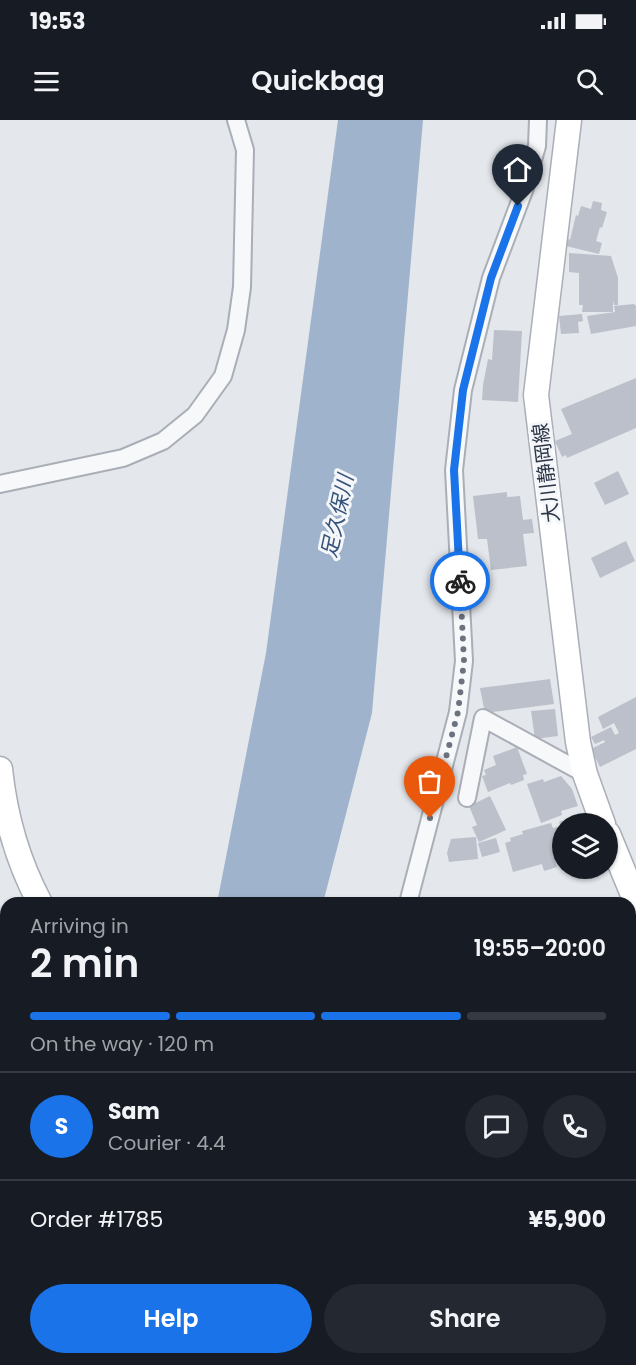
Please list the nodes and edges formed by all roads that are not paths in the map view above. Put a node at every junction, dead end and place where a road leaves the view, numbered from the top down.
1 (236, 120) edge
2 (538, 120) edge
3 (569, 120) edge
4 (0, 483) edge
5 (0, 769) edge
6 (585, 774) junction
7 (467, 798) dead end
8 (599, 813) edge
9 (618, 858) edge
10 (37, 897) edge
11 (410, 897) edge
12 (634, 897) edge

1 - 4 street
2 - 11 street
3 - 6 main road, 大川静岡線
5 - 10 main road
6 - 7 street
6 - 8 main road, 大川静岡線
9 - 12 main road

